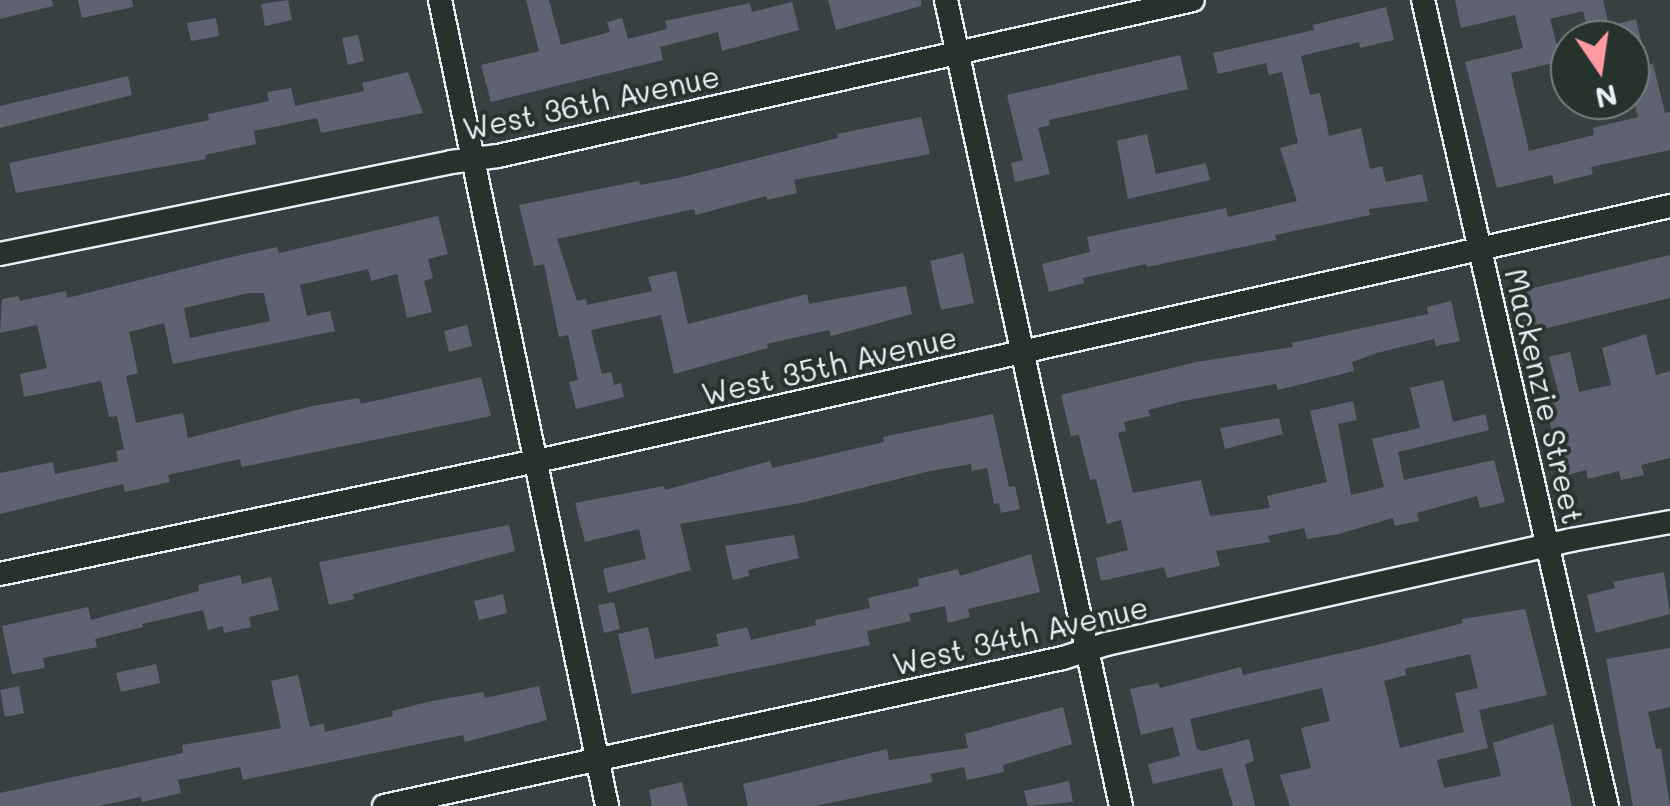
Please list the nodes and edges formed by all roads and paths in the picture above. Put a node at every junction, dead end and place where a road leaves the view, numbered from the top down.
1 (440, 0) edge
2 (946, 0) edge
3 (1193, 0) edge
4 (1423, 0) edge
5 (959, 53) junction
6 (474, 159) junction
7 (1670, 206) edge
8 (1480, 248) junction
9 (0, 254) edge
10 (1023, 352) junction
11 (536, 461) junction
12 (1670, 522) edge
13 (1548, 546) junction
14 (0, 574) edge
15 (1087, 650) junction
16 (598, 762) junction
17 (384, 806) edge
18 (606, 806) edge
19 (1121, 806) edge
20 (1607, 806) edge

1 - 6 street
2 - 5 street
3 - 5 street, West 36th Avenue
4 - 8 street, Mackenzie Street
5 - 6 street, West 36th Avenue
5 - 10 street
6 - 9 street, West 36th Avenue
6 - 11 street
7 - 8 street, West 35th Avenue
8 - 10 street, West 35th Avenue
8 - 13 street, Mackenzie Street
10 - 11 street, West 35th Avenue
10 - 15 street
11 - 14 street, West 35th Avenue
11 - 16 street
12 - 13 street, West 34th Avenue
13 - 15 street, West 34th Avenue
13 - 20 street, Mackenzie Street
15 - 16 street, West 34th Avenue
15 - 19 street
16 - 17 street, West 34th Avenue
16 - 18 street

